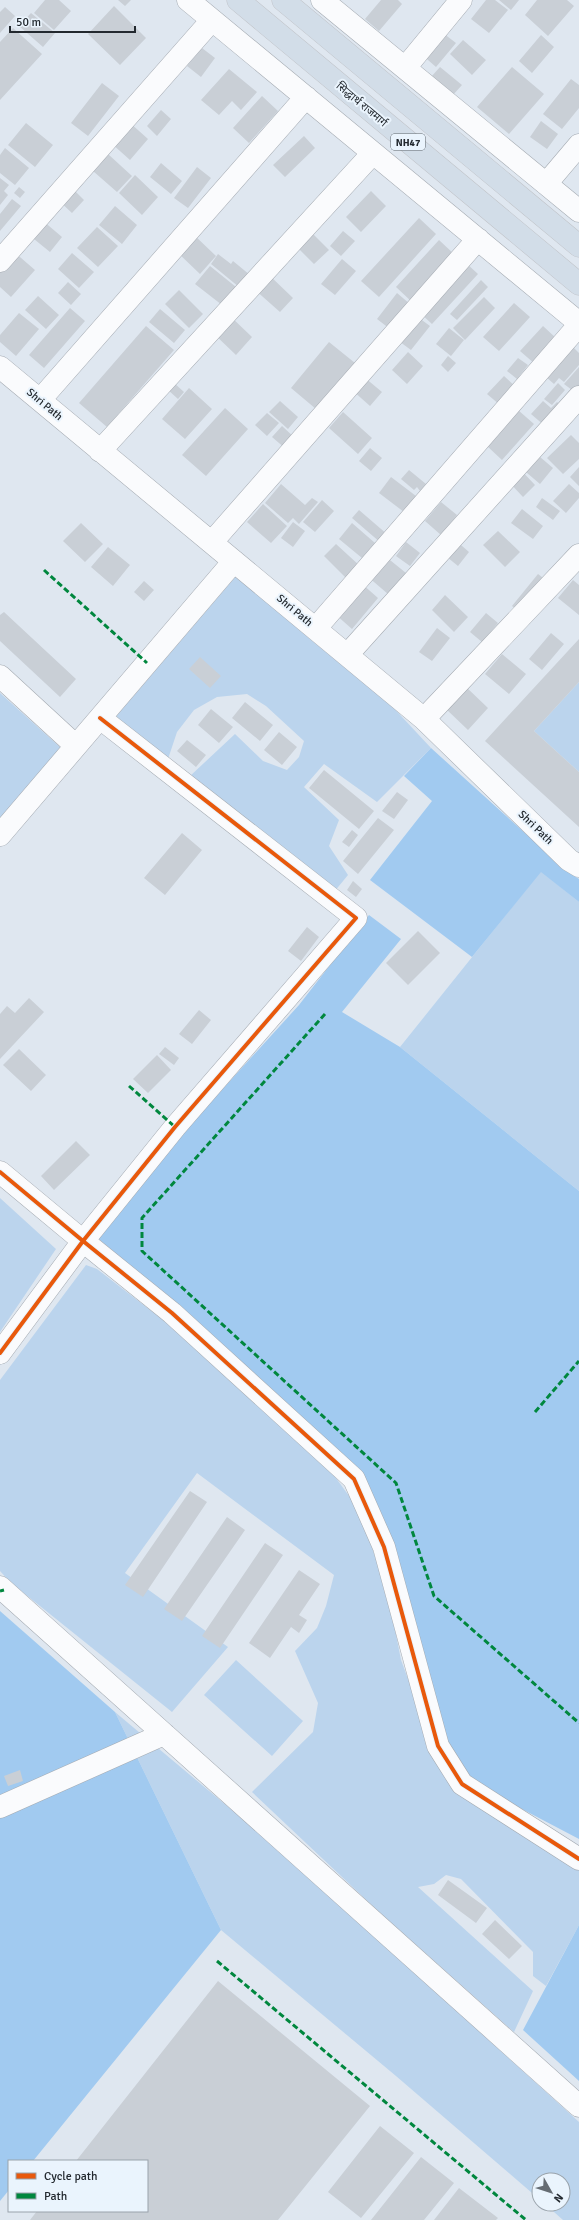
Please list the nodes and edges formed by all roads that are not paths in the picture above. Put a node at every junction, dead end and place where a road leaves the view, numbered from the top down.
1 (188, 0) edge
2 (238, 0) edge
3 (283, 0) edge
4 (322, 0) edge
5 (461, 0) edge
6 (212, 20) junction
7 (405, 68) junction
8 (306, 97) junction
9 (579, 145) edge
10 (373, 153) junction
11 (546, 184) junction
12 (579, 211) edge
13 (478, 239) junction
14 (579, 246) edge
15 (0, 261) edge
16 (579, 284) edge
17 (579, 324) edge
18 (0, 367) edge
19 (579, 397) edge
20 (40, 400) junction
21 (100, 451) junction
22 (212, 542) junction
23 (579, 555) edge
24 (234, 561) junction
25 (316, 628) junction
26 (348, 654) junction
27 (0, 676) edge
28 (100, 718) junction
29 (424, 719) junction
30 (76, 746) junction
31 (0, 835) edge
32 (579, 866) edge
33 (0, 1172) edge
34 (83, 1241) junction
35 (0, 1353) edge
36 (0, 1587) edge
37 (164, 1734) junction
38 (0, 1807) edge
39 (579, 1859) edge
40 (579, 2106) edge

1 - 6 street
2 - 16 highway, सिद्धार्थ राजमार्ग / NH47
3 - 14 highway, NH47
4 - 7 street
5 - 7 street
6 - 8 street
6 - 15 street
7 - 11 street
8 - 10 street
8 - 20 street
9 - 11 street
10 - 13 street
10 - 21 street
11 - 12 street
13 - 17 street
13 - 22 street
17 - 25 street
18 - 20 street, Shri Path
19 - 26 street
20 - 21 street, Shri Path
21 - 22 street, Shri Path
22 - 24 street, Shri Path
23 - 29 street
24 - 25 street, Shri Path
24 - 28 street
25 - 26 street, Shri Path
26 - 29 street, Shri Path
27 - 30 street
28 - 30 street
28 - 34 street
29 - 32 street, Shri Path
30 - 31 street
33 - 34 street
34 - 35 street
34 - 39 street
36 - 37 street
37 - 38 street
37 - 40 street

